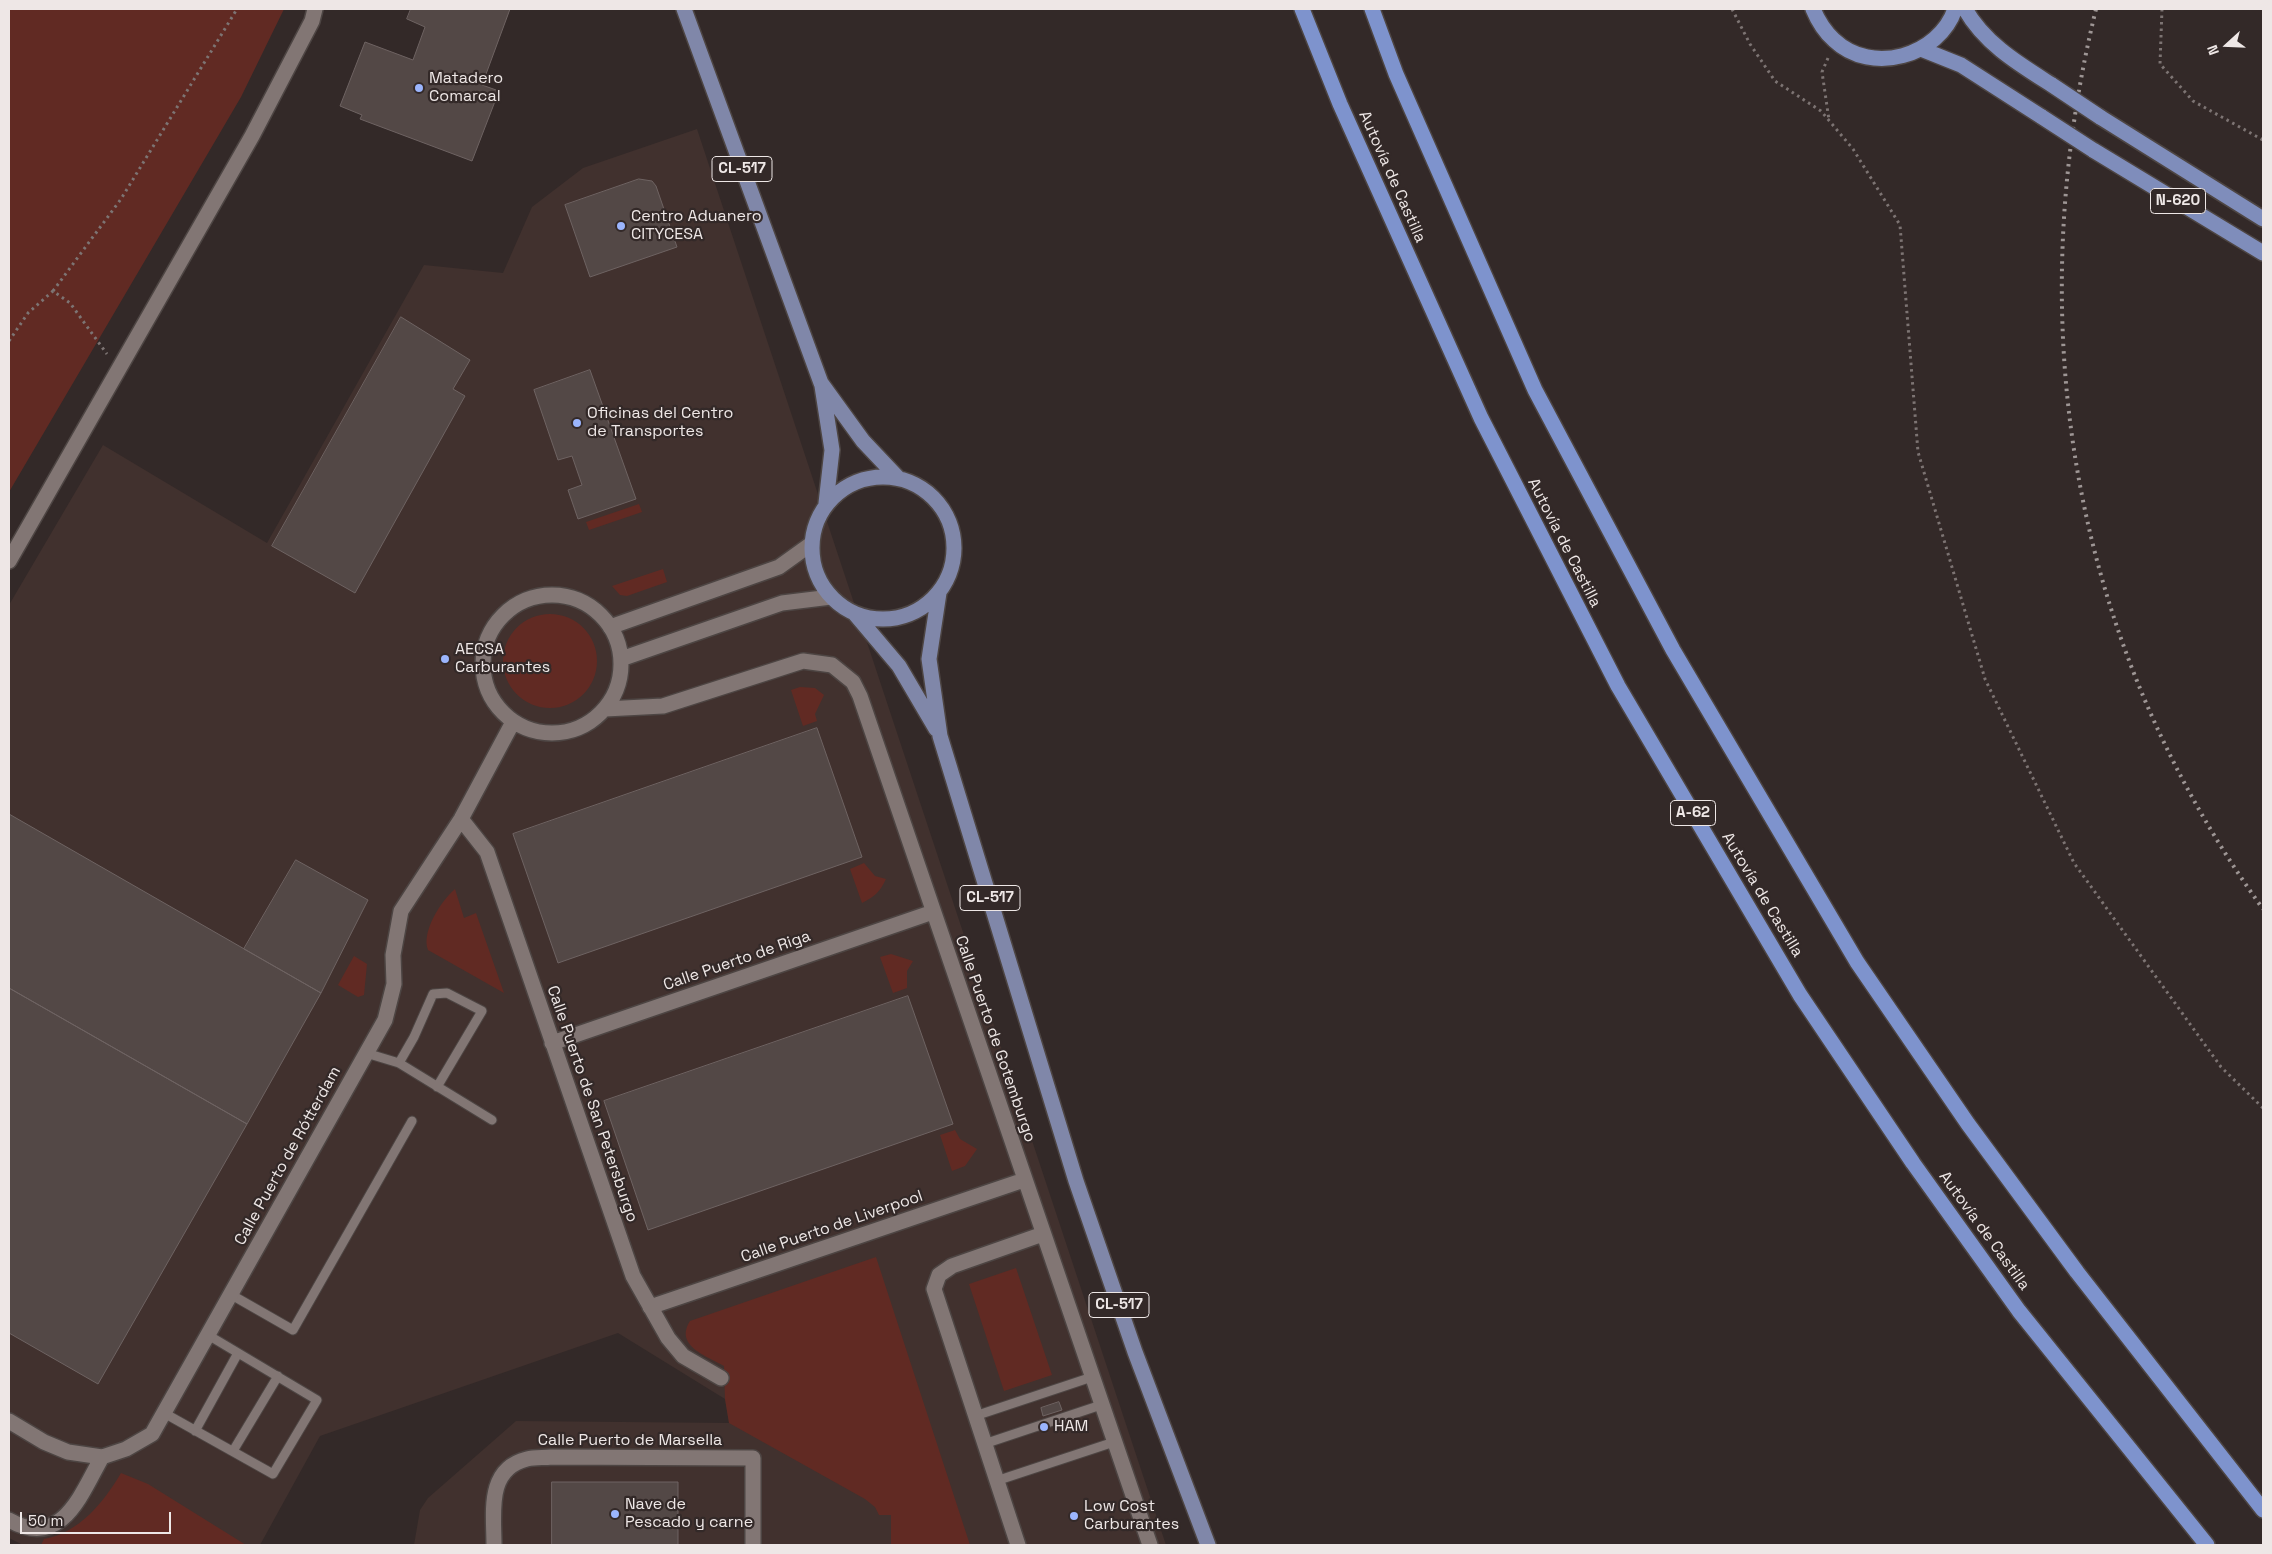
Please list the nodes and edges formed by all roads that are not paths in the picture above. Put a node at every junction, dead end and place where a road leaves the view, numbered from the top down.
1 (315, 9) edge
2 (684, 9) edge
3 (1302, 9) edge
4 (1372, 9) edge
5 (1813, 9) edge
6 (1955, 9) edge
7 (1965, 9) edge
8 (1921, 50) junction
9 (2263, 219) edge
10 (2263, 253) edge
11 (821, 383) junction
12 (898, 478) junction
13 (826, 503) junction
14 (811, 544) junction
15 (9, 561) edge
16 (939, 593) junction
17 (831, 598) junction
18 (855, 614) junction
19 (610, 627) junction
20 (620, 659) junction
21 (605, 709) junction
22 (513, 722) junction
23 (940, 736) junction
24 (461, 819) junction
25 (933, 912) junction
26 (552, 1043) junction
27 (366, 1053) junction
28 (399, 1064) junction
29 (437, 1087) junction
30 (492, 1120) dead end
31 (412, 1121) dead end
32 (1024, 1180) junction
33 (1043, 1234) junction
34 (230, 1294) junction
35 (650, 1307) junction
36 (208, 1335) junction
37 (238, 1353) junction
38 (278, 1376) junction
39 (1092, 1377) junction
40 (721, 1378) dead end
41 (1102, 1405) junction
42 (164, 1413) junction
43 (975, 1416) junction
44 (9, 1421) edge
45 (196, 1431) junction
46 (1114, 1442) junction
47 (984, 1444) junction
48 (233, 1451) junction
49 (102, 1457) junction
50 (996, 1481) junction
51 (2263, 1510) edge
52 (9, 1520) edge
53 (494, 1545) edge
54 (753, 1545) edge
55 (1018, 1545) edge
56 (1150, 1545) edge
57 (1208, 1545) edge
58 (2208, 1545) edge

1 - 15 street
2 - 11 main road, CL-517
3 - 58 highway, Autovía de Castilla / A-62
4 - 51 highway
5 - 8 highway
6 - 8 highway
7 - 9 highway, N-620, bridge
8 - 10 highway, N-620, bridge
11 - 12 main road, CL-517
11 - 13 main road, CL-517
12 - 13 main road, CL-517
12 - 16 main road, CL-517
13 - 14 main road, CL-517
14 - 17 main road, CL-517
14 - 19 street
16 - 18 main road, CL-517
16 - 23 main road, CL-517
17 - 18 main road, CL-517
17 - 20 street
18 - 23 main road, CL-517
19 - 20 street
19 - 22 street
20 - 21 street
21 - 22 street
21 - 25 street, Calle Puerto de Gotemburgo
22 - 24 street, Calle Puerto de Rótterdam
23 - 57 main road, CL-517
24 - 26 street, Calle Puerto de San Petersburgo
24 - 27 street, Calle Puerto de Rótterdam
25 - 26 street, Calle Puerto de Riga
25 - 32 street, Calle Puerto de Gotemburgo
26 - 35 street, Calle Puerto de San Petersburgo
27 - 28 lane
27 - 34 street, Calle Puerto de Rótterdam
28 - 29 lane
28 - 29 lane
29 - 30 lane
31 - 34 lane
32 - 33 street, Calle Puerto de Gotemburgo
32 - 35 street, Calle Puerto de Liverpool
33 - 39 street, Calle Puerto de Gotemburgo
33 - 43 street
34 - 36 street, Calle Puerto de Rótterdam
35 - 40 street, Calle Puerto de San Petersburgo
36 - 37 lane
36 - 42 street, Calle Puerto de Rótterdam
37 - 38 lane
37 - 45 lane
38 - 48 lane
38 - 48 lane
39 - 41 street, Calle Puerto de Gotemburgo
39 - 43 lane
41 - 46 street, Calle Puerto de Gotemburgo
41 - 47 lane
42 - 45 lane
42 - 49 street, Calle Puerto de Rótterdam
43 - 47 street
44 - 49 street
45 - 48 lane
46 - 50 lane
46 - 56 street, Calle Puerto de Gotemburgo
47 - 50 street
49 - 52 street
50 - 55 street
53 - 54 street, Calle Puerto de Marsella

